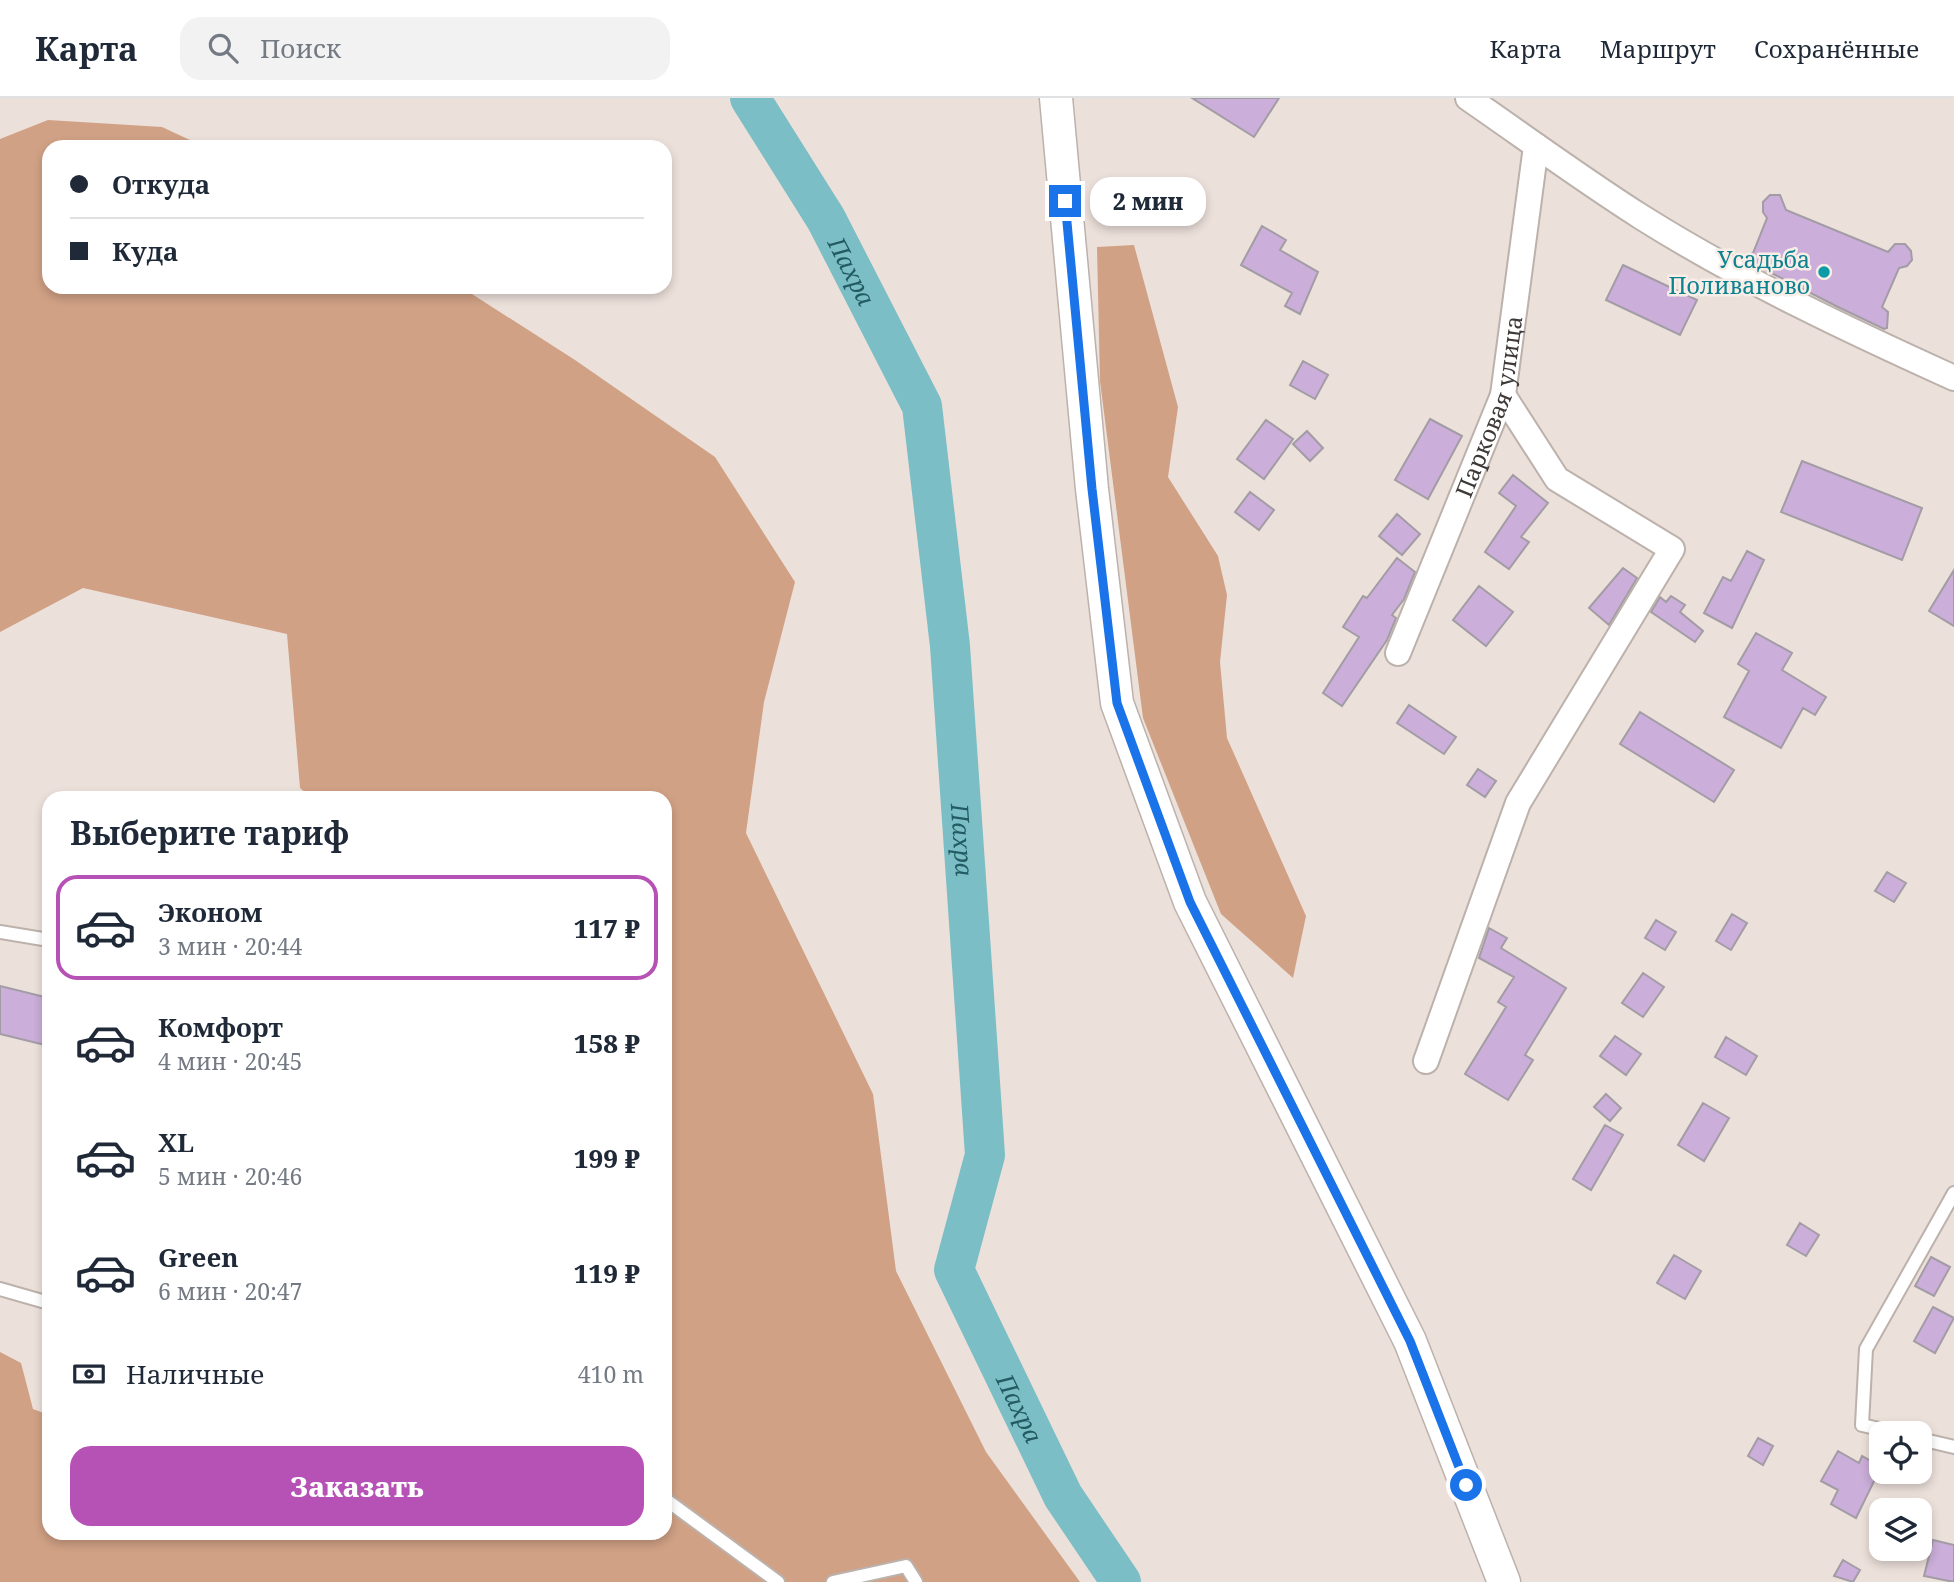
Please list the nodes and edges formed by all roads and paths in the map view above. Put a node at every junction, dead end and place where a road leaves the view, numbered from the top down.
1 (1056, 98) edge
2 (1468, 98) edge
3 (1536, 146) junction
4 (1954, 378) edge
5 (1503, 395) junction
6 (1398, 653) dead end
7 (0, 932) edge
8 (42, 939) edge
9 (1426, 1061) dead end
10 (1954, 1193) edge
11 (0, 1289) edge
12 (42, 1301) edge
13 (1869, 1426) edge
14 (1932, 1442) edge
15 (1954, 1447) edge
16 (672, 1504) edge
17 (778, 1582) edge
18 (833, 1582) edge
19 (916, 1582) edge
20 (1504, 1582) edge

1 - 20 street
2 - 3 street
3 - 4 street
3 - 5 street, Парковая улица
5 - 6 street, Парковая улица
5 - 9 street
7 - 8 lane
10 - 13 lane
11 - 12 lane
14 - 15 lane
16 - 17 lane
18 - 19 lane

